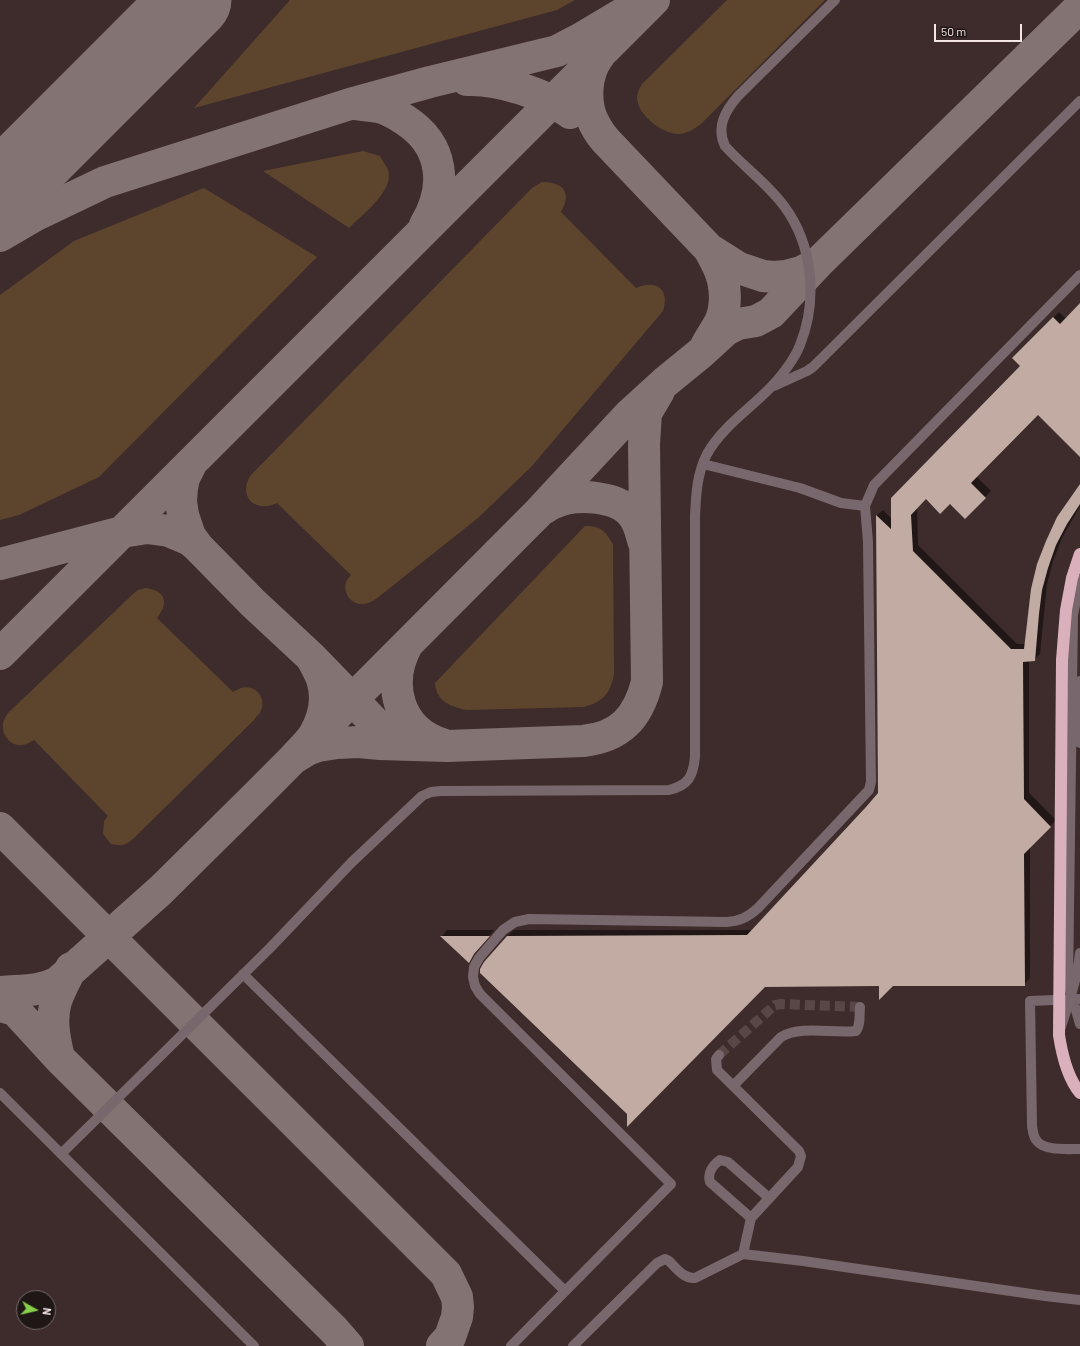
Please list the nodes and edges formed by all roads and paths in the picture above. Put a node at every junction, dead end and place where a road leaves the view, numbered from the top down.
1 (835, 0) edge
2 (1080, 101) edge
3 (1080, 275) edge
4 (771, 387) junction
5 (703, 464) junction
6 (865, 506) junction
7 (1080, 554) edge
8 (1080, 580) edge
9 (1080, 681) edge
10 (1080, 743) edge
11 (1080, 953) edge
12 (243, 974) junction
13 (1076, 999) edge
14 (860, 1007) dead end
15 (1080, 1024) edge
16 (1059, 1035) junction
17 (719, 1055) dead end
18 (733, 1086) junction
19 (0, 1093) edge
20 (1080, 1093) edge
21 (1080, 1150) edge
22 (61, 1154) junction
23 (769, 1198) junction
24 (751, 1218) junction
25 (743, 1254) junction
26 (565, 1291) junction
27 (1080, 1300) edge
28 (254, 1346) edge
29 (511, 1346) edge
30 (573, 1346) edge

1 - 4 street
2 - 4 street
3 - 6 street
4 - 5 street
5 - 6 street
5 - 12 street
6 - 26 street
7 - 16 highway, bridge
8 - 13 street
9 - 10 street
11 - 16 street, bridge
12 - 22 street
12 - 26 street
13 - 15 street
13 - 21 street
14 - 18 street
16 - 20 highway, bridge
17 - 18 street
18 - 23 street
19 - 22 street
22 - 28 street
23 - 24 street
23 - 24 street
24 - 25 street
25 - 27 street
25 - 30 street
26 - 29 street

